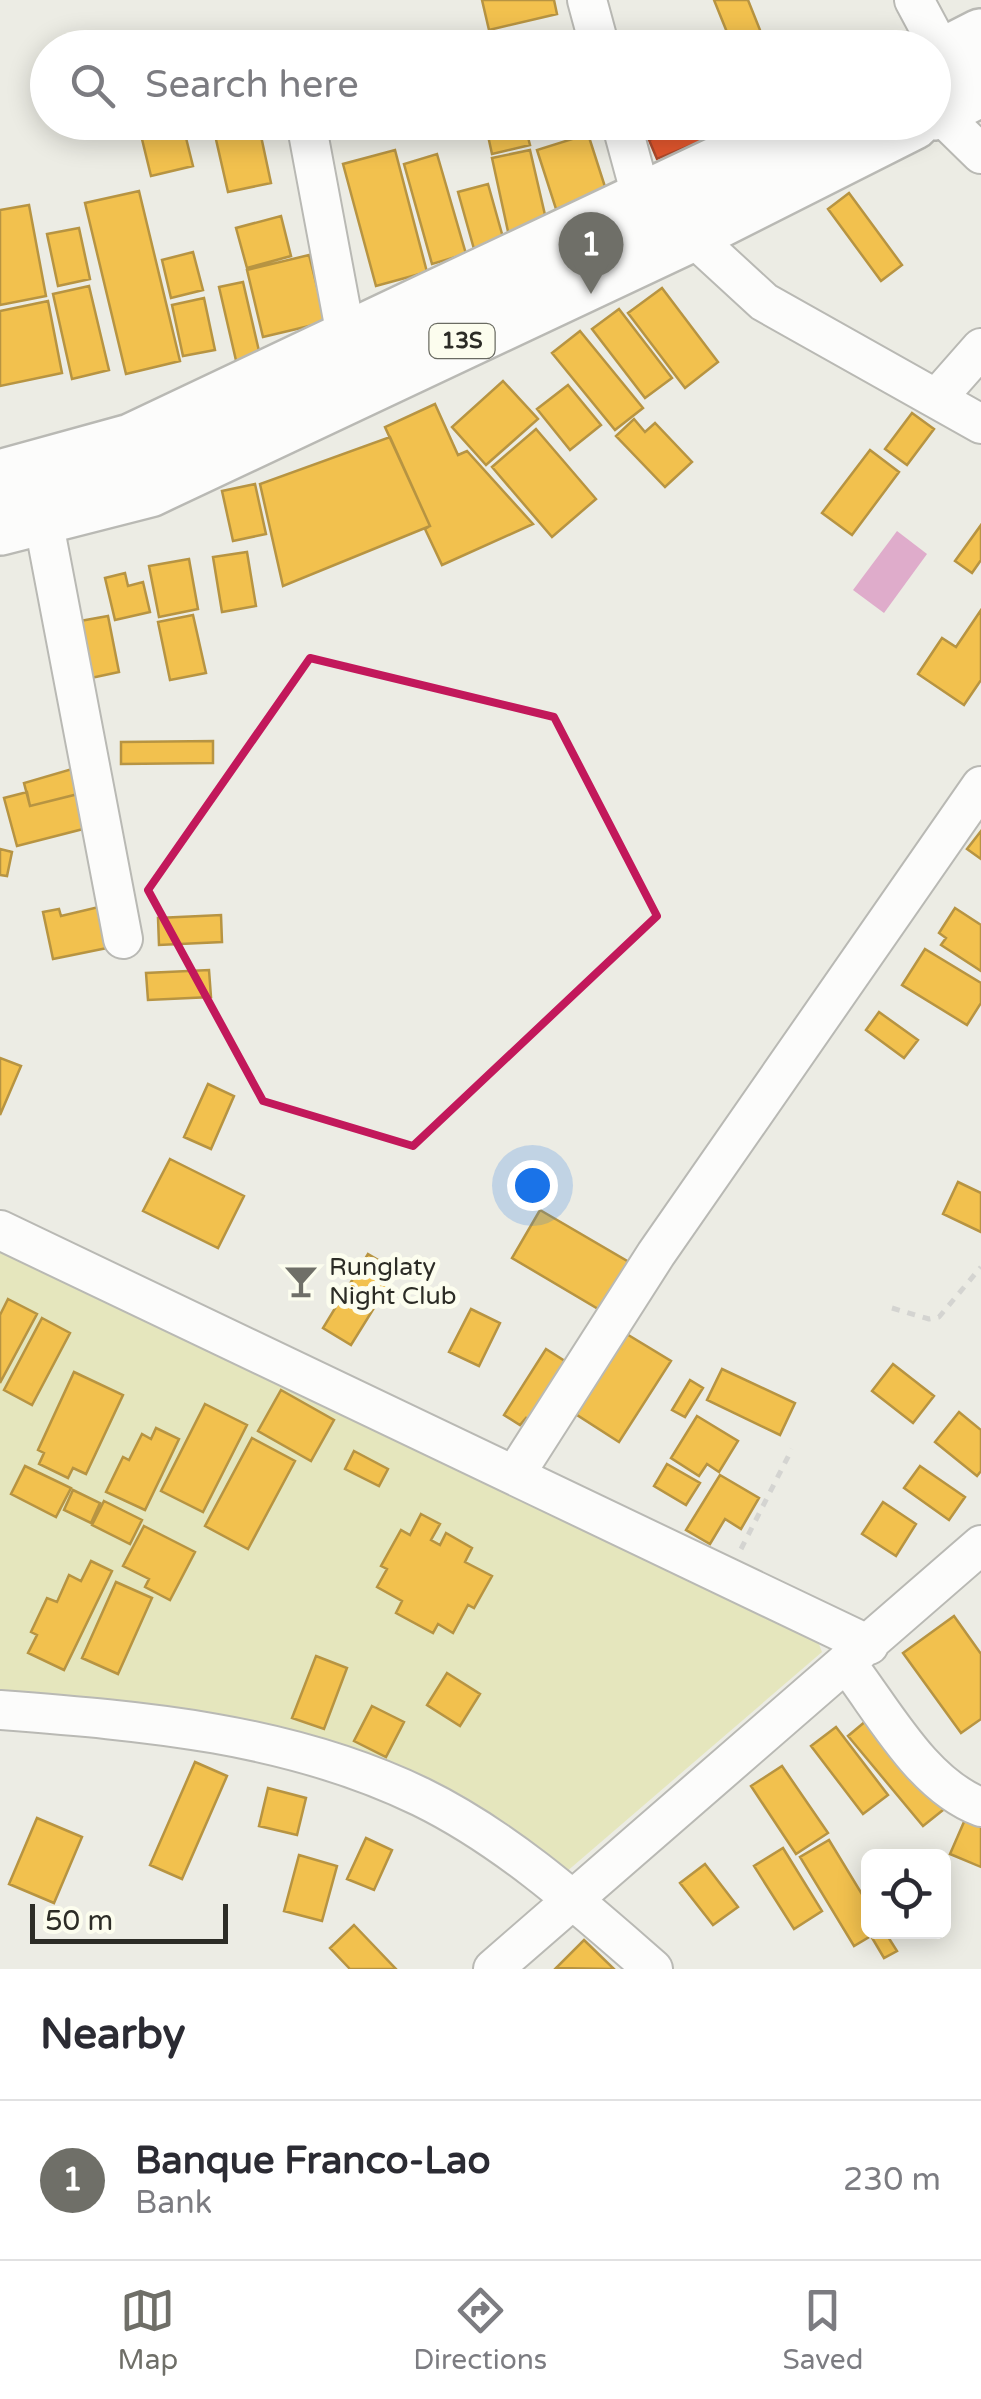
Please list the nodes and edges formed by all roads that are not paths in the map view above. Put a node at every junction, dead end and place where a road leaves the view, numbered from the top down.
1 (588, 0) edge
2 (914, 0) edge
3 (596, 30) edge
4 (925, 30) edge
5 (951, 94) edge
6 (309, 140) edge
7 (626, 140) edge
8 (771, 140) edge
9 (850, 140) edge
10 (981, 154) edge
11 (643, 203) junction
12 (690, 234) junction
13 (347, 341) junction
14 (981, 348) edge
15 (937, 398) junction
16 (981, 424) edge
17 (0, 478) edge
18 (21, 523) edge
19 (981, 786) edge
20 (123, 938) dead end
21 (0, 1230) edge
22 (516, 1473) junction
23 (981, 1545) edge
24 (858, 1654) junction
25 (0, 1710) edge
26 (981, 1807) edge
27 (574, 1900) junction
28 (493, 1969) edge
29 (653, 1969) edge

1 - 3 street
2 - 4 street
5 - 10 street
6 - 13 street
7 - 11 street
8 - 11 highway, 13S
9 - 12 highway, 13S
11 - 12 street
11 - 13 highway, 13S
12 - 15 street
12 - 18 highway, 13S
13 - 17 highway, 13S
14 - 15 street
15 - 16 street
18 - 20 street
19 - 22 street
21 - 22 street
22 - 24 street
23 - 24 street
24 - 26 street
24 - 27 street
25 - 27 street
27 - 28 street
27 - 29 street

